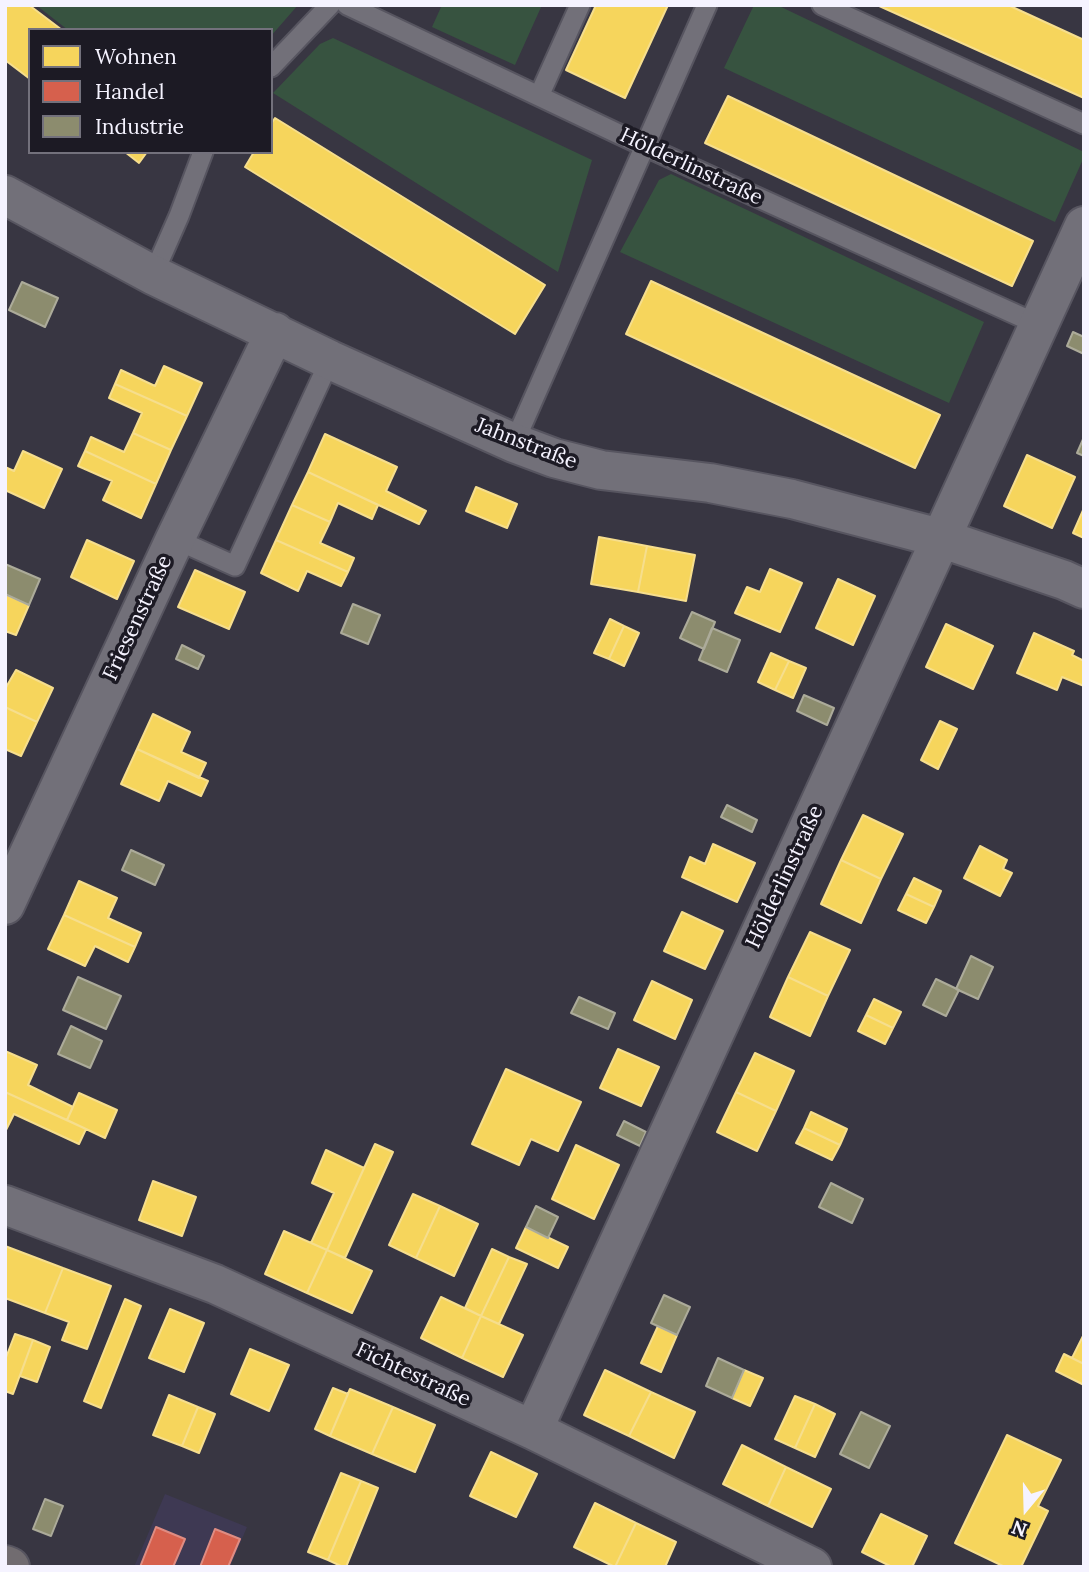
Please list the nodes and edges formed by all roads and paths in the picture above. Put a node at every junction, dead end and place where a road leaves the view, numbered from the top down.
1 (330, 5) edge
2 (347, 5) edge
3 (580, 5) edge
4 (707, 5) edge
5 (822, 5) edge
6 (273, 65) edge
7 (539, 96) junction
8 (1084, 124) edge
9 (644, 146) junction
10 (202, 154) edge
11 (5, 195) edge
12 (1084, 226) edge
13 (153, 275) junction
14 (1037, 324) junction
15 (275, 332) junction
16 (330, 360) junction
17 (514, 443) junction
18 (940, 538) junction
19 (175, 539) junction
20 (1084, 589) edge
21 (5, 905) edge
22 (5, 1205) edge
23 (533, 1430) junction
24 (5, 1565) edge
25 (10, 1567) edge
26 (812, 1567) edge

1 - 6 lane
2 - 7 lane, Hölderlinstraße
3 - 7 lane
4 - 9 lane
5 - 8 lane
7 - 9 lane, Hölderlinstraße
9 - 14 lane, Hölderlinstraße
9 - 17 lane
10 - 13 lane
11 - 13 street, Jahnstraße
12 - 14 street, Hölderlinstraße
13 - 15 street, Jahnstraße
14 - 18 street, Hölderlinstraße
15 - 16 street, Jahnstraße
15 - 19 street, Friesenstraße
16 - 17 street, Jahnstraße
16 - 19 lane
17 - 18 street, Jahnstraße
18 - 20 street, Jahnstraße
18 - 23 street, Hölderlinstraße
19 - 21 street, Friesenstraße
22 - 23 street, Fichtestraße
23 - 26 street, Fichtestraße
24 - 25 main road

